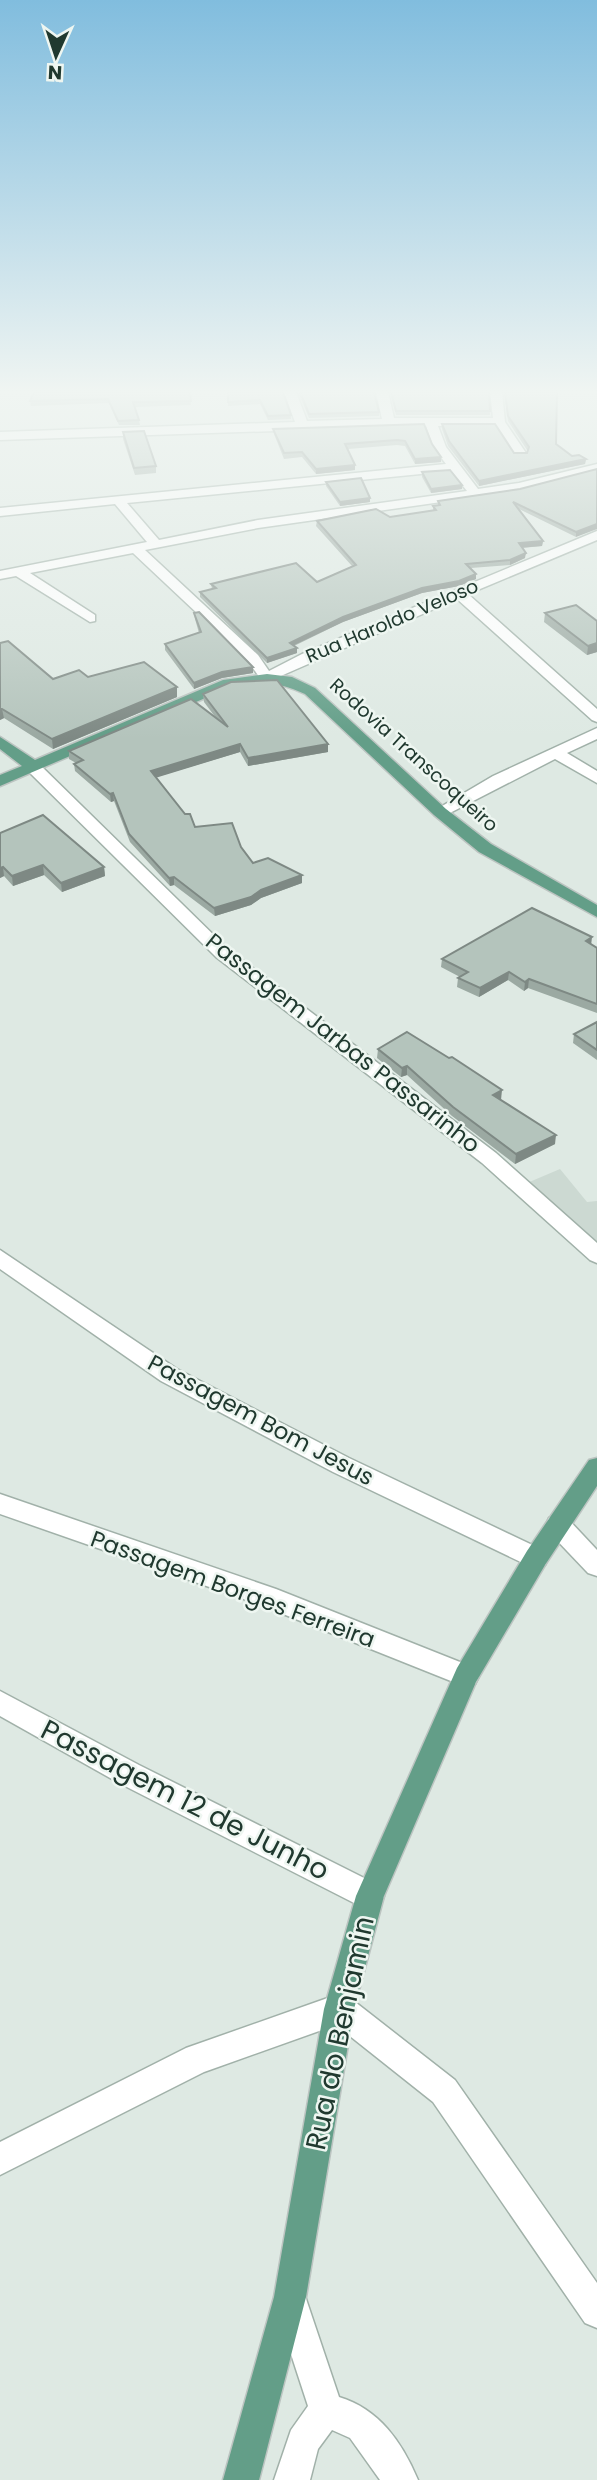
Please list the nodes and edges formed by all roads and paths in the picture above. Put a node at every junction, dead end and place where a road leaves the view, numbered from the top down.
1 (38, 508) edge
2 (125, 508) edge
3 (372, 508) edge
4 (0, 512) edge
5 (597, 536) edge
6 (155, 543) junction
7 (134, 547) junction
8 (17, 571) junction
9 (0, 575) edge
10 (459, 593) junction
11 (90, 618) dead end
12 (267, 678) junction
13 (597, 717) edge
14 (597, 733) edge
15 (0, 742) edge
16 (555, 752) junction
17 (32, 766) junction
18 (597, 778) edge
19 (0, 781) edge
20 (440, 812) junction
21 (597, 912) edge
22 (597, 1255) edge
23 (0, 1258) edge
24 (597, 1467) edge
25 (0, 1504) edge
26 (558, 1525) junction
27 (536, 1558) junction
28 (597, 1566) edge
29 (466, 1676) junction
30 (0, 1703) edge
31 (370, 1896) junction
32 (339, 2009) junction
33 (0, 2159) edge
34 (290, 2297) junction
35 (597, 2311) edge
36 (327, 2412) junction
37 (241, 2480) edge
38 (292, 2480) edge
39 (400, 2480) edge

1 - 4 street
2 - 6 street
3 - 6 street
5 - 10 street, Rua Haroldo Veloso
6 - 7 street
7 - 8 street
7 - 12 street
8 - 9 street
8 - 11 street
10 - 12 street, Rua Haroldo Veloso
10 - 13 street
12 - 17 main road, Rodovia Transcoqueiro
12 - 20 main road, Rodovia Transcoqueiro
14 - 16 street
15 - 17 main road, Passagem Jarbas Passarinho
16 - 18 street
16 - 20 street
17 - 19 main road, Rodovia Transcoqueiro
17 - 22 street, Passagem Jarbas Passarinho
20 - 21 main road, Rodovia Transcoqueiro
23 - 27 street, Passagem Bom Jesus
24 - 26 main road, Rua do Benjamin
25 - 29 street, Passagem Borges Ferreira
26 - 27 main road, Rua do Benjamin
26 - 28 street
27 - 29 main road, Rua do Benjamin
29 - 31 main road, Rua do Benjamin
30 - 31 street, Passagem 12 de Junho
31 - 32 main road, Rua do Benjamin
32 - 33 street
32 - 34 main road, Rua do Benjamin
32 - 35 street
34 - 36 street
34 - 37 main road, Rua do Benjamin
36 - 38 street
36 - 39 street

